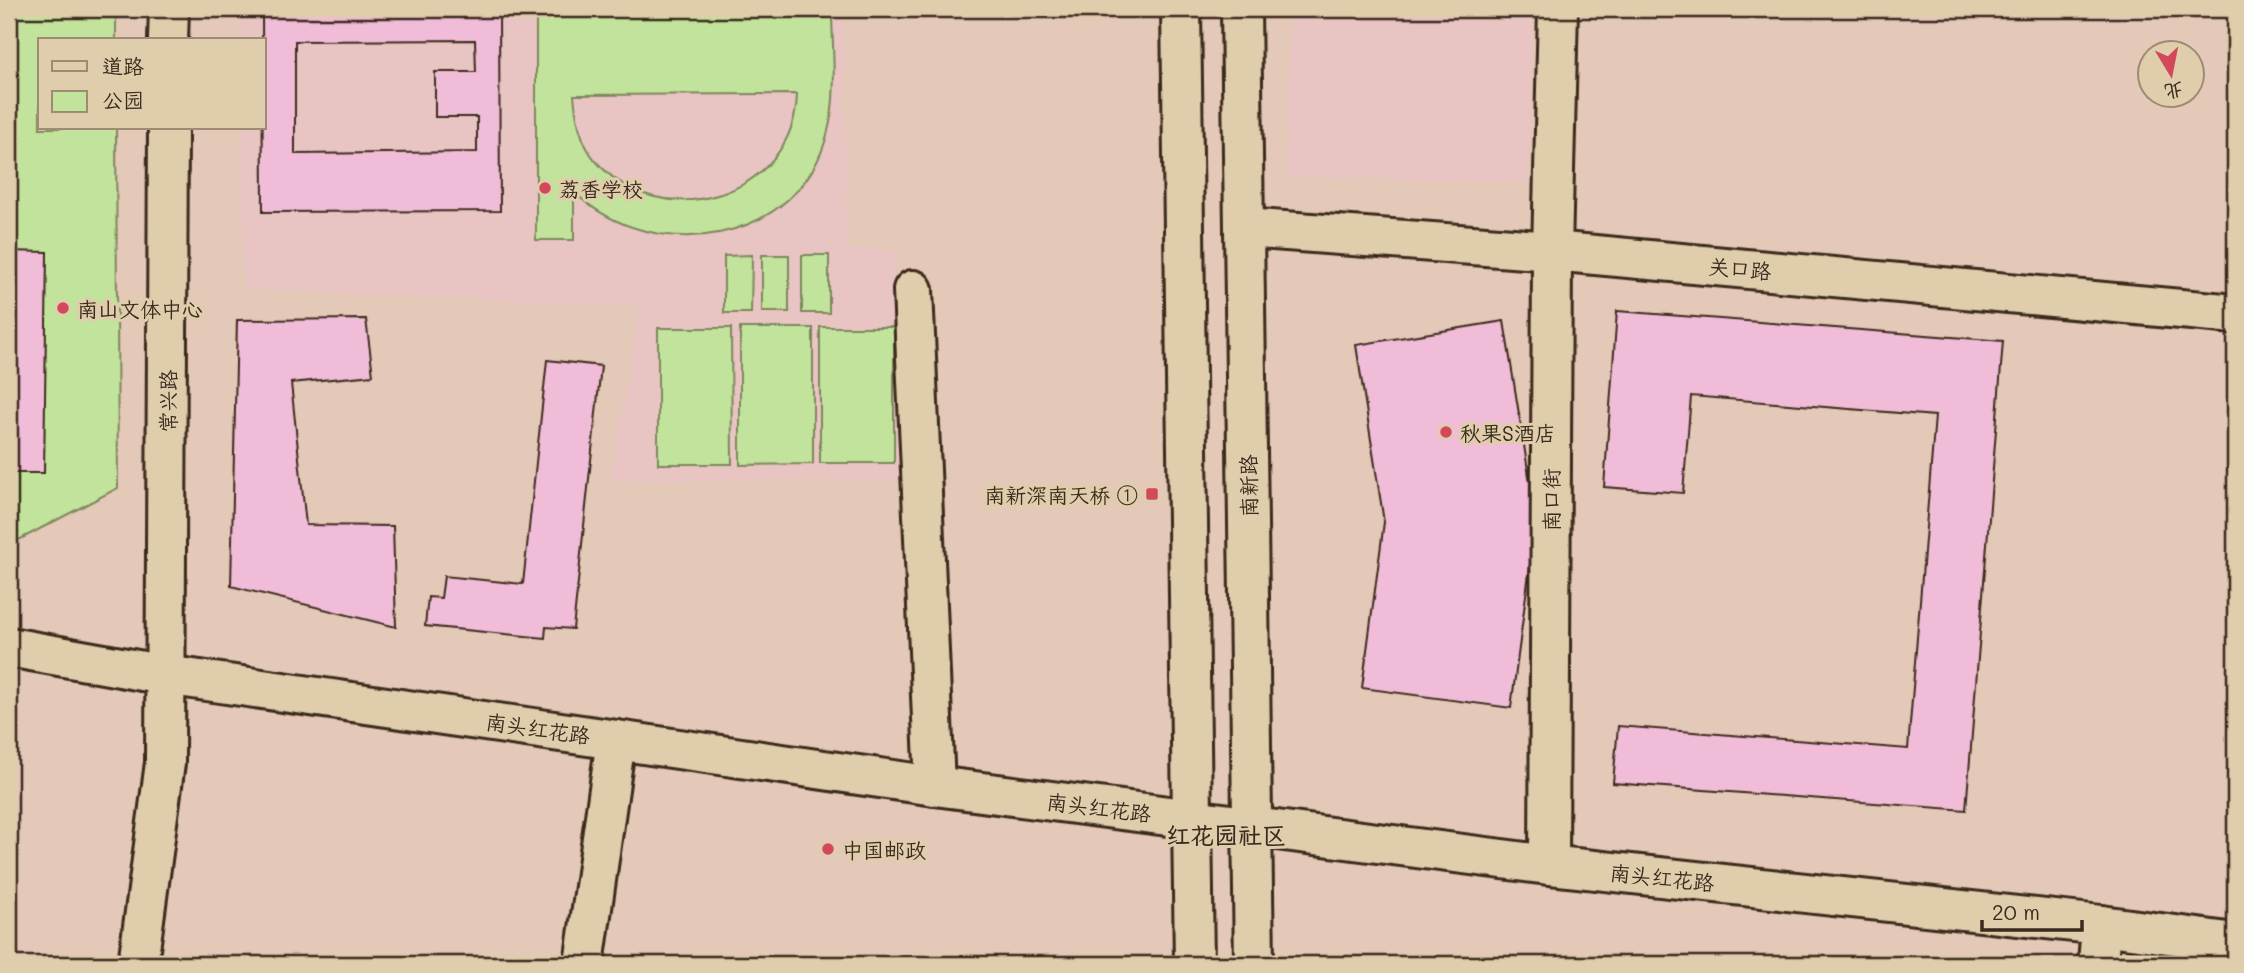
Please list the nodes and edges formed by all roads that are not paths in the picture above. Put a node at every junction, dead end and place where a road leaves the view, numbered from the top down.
1 (169, 9) edge
2 (1181, 9) edge
3 (1241, 9) edge
4 (1558, 9) edge
5 (168, 38) edge
6 (168, 130) edge
7 (1245, 228) junction
8 (1552, 251) junction
9 (913, 290) dead end
10 (2235, 314) edge
11 (9, 648) edge
12 (165, 675) junction
13 (616, 740) junction
14 (935, 786) junction
15 (1191, 820) junction
16 (1251, 827) junction
17 (1549, 865) junction
18 (2101, 925) junction
19 (2235, 943) edge
20 (138, 964) edge
21 (584, 964) edge
22 (1194, 964) edge
23 (1254, 964) edge
24 (2098, 964) edge

1 - 5 street
2 - 15 street
3 - 7 street, 南新路
4 - 8 street, 南口街
6 - 12 street, 常兴路
7 - 8 street, 关口路
7 - 16 street, 南新路
8 - 10 street, 关口路
8 - 17 street, 南口街
9 - 14 street
11 - 12 street, 南头红花路
12 - 13 street, 南头红花路
12 - 20 street, 常兴路
13 - 14 street, 南头红花路
13 - 21 street
14 - 15 street, 南头红花路
15 - 16 street, 南头红花路
15 - 22 street
16 - 17 street, 南头红花路
16 - 23 street, 南新路
17 - 18 street, 南头红花路
18 - 19 street, 南头红花路
18 - 24 street

